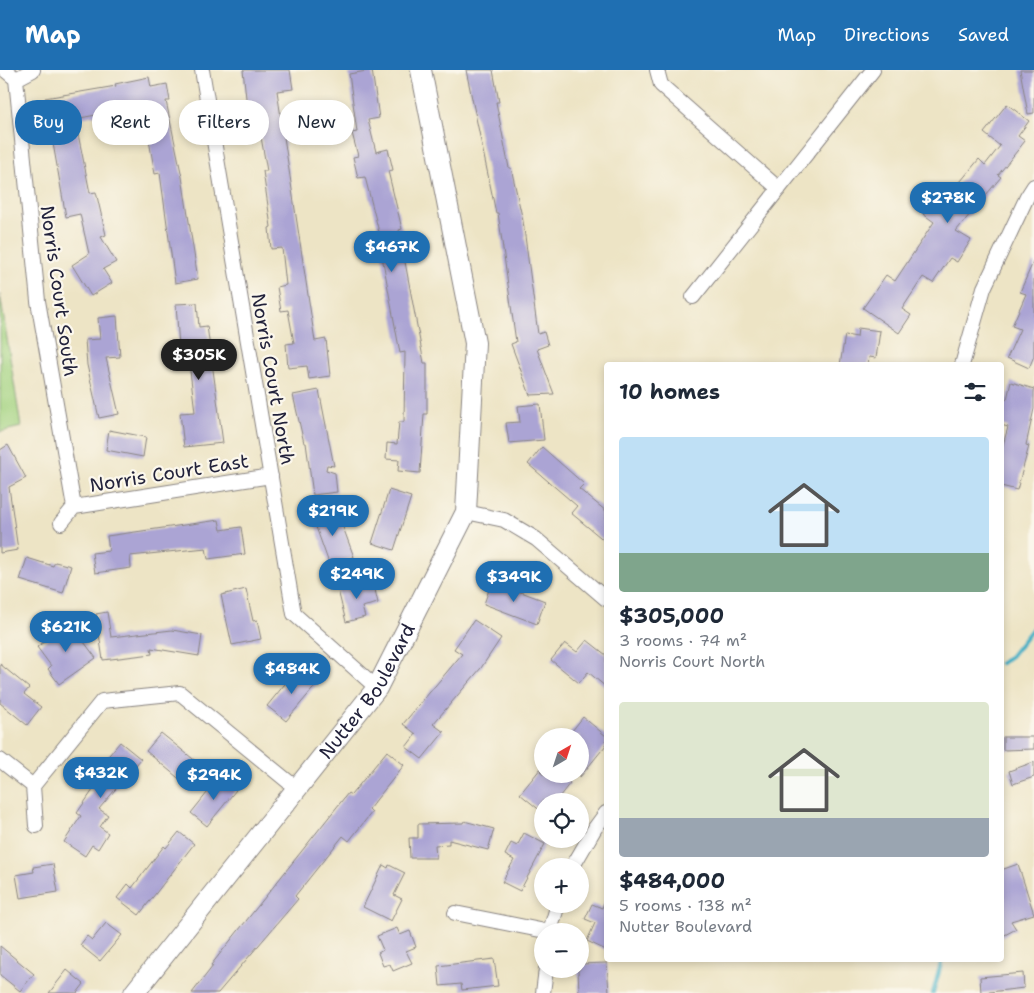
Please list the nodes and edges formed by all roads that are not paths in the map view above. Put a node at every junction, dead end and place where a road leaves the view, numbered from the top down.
1 (33, 70) edge
2 (202, 70) edge
3 (421, 70) edge
4 (657, 70) edge
5 (873, 70) edge
6 (10, 75) edge
7 (778, 189) junction
8 (1032, 195) edge
9 (693, 297) dead end
10 (963, 362) edge
11 (271, 476) junction
12 (74, 507) junction
13 (466, 512) junction
14 (62, 523) dead end
15 (604, 597) edge
16 (377, 688) junction
17 (0, 760) edge
18 (33, 786) junction
19 (296, 788) junction
20 (604, 816) edge
21 (36, 826) dead end
22 (578, 858) edge
23 (455, 913) dead end
24 (534, 929) edge
25 (545, 978) edge
26 (134, 993) edge
27 (543, 993) edge

1 - 6 street
2 - 11 street, Norris Court North
3 - 13 street, Nutter Boulevard
4 - 7 street
5 - 7 street
6 - 12 street, Norris Court South
7 - 9 street
8 - 10 street
11 - 12 street, Norris Court East
11 - 16 street, Norris Court North
12 - 14 street
13 - 15 street
13 - 16 street, Nutter Boulevard
16 - 19 street, Nutter Boulevard
17 - 18 street
18 - 19 street
18 - 21 street
19 - 26 street, Nutter Boulevard
20 - 22 street
23 - 24 street
25 - 27 street

